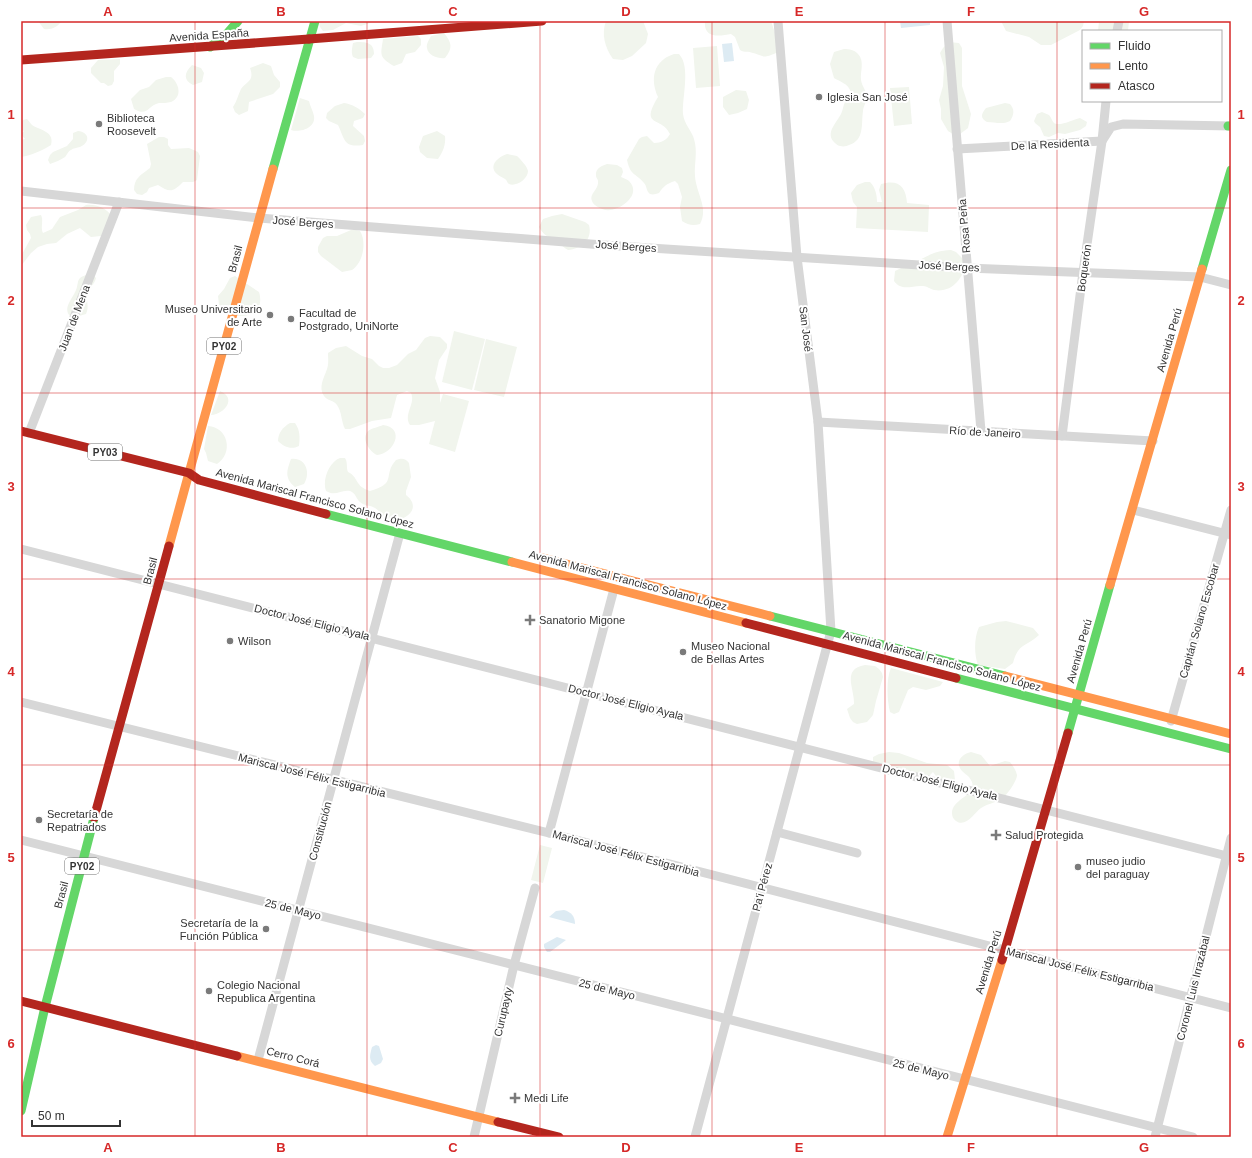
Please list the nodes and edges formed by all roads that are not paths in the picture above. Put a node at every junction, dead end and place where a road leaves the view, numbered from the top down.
1 (238, 21) edge
2 (315, 21) edge
3 (542, 21) edge
4 (778, 21) edge
5 (947, 21) edge
6 (310, 39) junction
7 (209, 47) junction
8 (21, 60) edge
9 (1106, 106) edge
10 (1117, 124) junction
11 (1230, 126) edge
12 (1102, 141) junction
13 (957, 149) junction
14 (1231, 170) edge
15 (21, 191) edge
16 (120, 202) junction
17 (259, 218) junction
18 (797, 257) junction
19 (967, 268) junction
20 (1083, 272) junction
21 (1200, 277) junction
22 (1231, 284) edge
23 (818, 422) junction
24 (981, 431) junction
25 (25, 432) edge
26 (1062, 436) junction
27 (1153, 441) junction
28 (191, 469) junction
29 (219, 476) dead end
30 (1133, 510) junction
31 (1231, 510) edge
32 (400, 533) junction
33 (1228, 534) edge
34 (477, 544) dead end
35 (21, 549) edge
36 (531, 555) dead end
37 (160, 583) junction
38 (614, 589) junction
39 (372, 637) junction
40 (829, 637) junction
41 (952, 677) junction
42 (1083, 682) junction
43 (1061, 690) junction
44 (586, 692) junction
45 (1079, 696) junction
46 (1094, 698) junction
47 (21, 702) edge
48 (1056, 703) junction
49 (1075, 708) junction
50 (1092, 712) junction
51 (1071, 722) junction
52 (1170, 725) junction
53 (121, 726) junction
54 (1231, 734) edge
55 (800, 746) junction
56 (1231, 749) edge
57 (333, 780) junction
58 (1046, 809) junction
59 (777, 832) junction
60 (549, 833) junction
61 (1231, 838) edge
62 (21, 840) edge
63 (857, 853) dead end
64 (84, 856) junction
65 (1229, 856) edge
66 (535, 888) dead end
67 (762, 888) junction
68 (298, 910) junction
69 (1005, 949) junction
70 (514, 965) junction
71 (1190, 997) junction
72 (21, 1001) edge
73 (45, 1007) junction
74 (1231, 1008) edge
75 (726, 1019) junction
76 (258, 1060) junction
77 (964, 1080) junction
78 (21, 1111) edge
79 (478, 1116) junction
80 (1156, 1132) edge
81 (474, 1137) edge
82 (559, 1137) edge
83 (694, 1137) edge
84 (946, 1137) edge
85 (1193, 1137) edge

1 - 7 main road
2 - 6 main road, Brasil
3 - 6 main road, Avenida España
4 - 18 street, San José
5 - 13 street, Rosa Peña
6 - 7 main road, Avenida España
6 - 17 main road, Brasil / PY02
7 - 8 main road, Avenida España
9 - 10 street
9 - 12 street, Boquerón
10 - 11 street
10 - 12 street, De la Residenta
12 - 13 street, De la Residenta
12 - 20 street, Boquerón
13 - 19 street, Rosa Peña
14 - 21 main road, Avenida Perú
15 - 16 street, José Berges
16 - 17 street, José Berges
16 - 25 street, Juan de Mena
17 - 18 street, José Berges
17 - 28 main road, Brasil / PY02
18 - 19 street, José Berges
18 - 23 street, San José
19 - 20 street, José Berges
19 - 24 street, Rosa Peña
20 - 21 street, José Berges
20 - 26 street, Boquerón
21 - 22 street, José Berges
21 - 27 main road, Avenida Perú
23 - 24 street, Río de Janeiro
23 - 40 street, San José
24 - 26 street, Río de Janeiro
25 - 28 main road, Avenida Mariscal Francisco Solano López / PY03
26 - 27 street, Río de Janeiro
27 - 30 main road, Avenida Perú
28 - 29 main road, Avenida Mariscal Francisco Solano López
28 - 32 main road, Avenida Mariscal Francisco Solano López
28 - 37 main road, Brasil / PY02
30 - 33 street
30 - 42 main road, Avenida Perú
31 - 33 street, Capitán Solano Escobar
32 - 34 main road
32 - 38 main road, Avenida Mariscal Francisco Solano López
32 - 39 street, Constitución
33 - 52 street, Capitán Solano Escobar
35 - 37 street, Doctor José Eligio Ayala
36 - 40 main road, Avenida Mariscal Francisco Solano López
37 - 39 street, Doctor José Eligio Ayala
37 - 53 main road, Brasil / PY02
38 - 40 main road, Avenida Mariscal Francisco Solano López
38 - 44 street
39 - 44 street, Doctor José Eligio Ayala
39 - 57 street, Constitución
40 - 41 main road, Avenida Mariscal Francisco Solano López
40 - 43 main road, Avenida Mariscal Francisco Solano López
40 - 55 street, Pa'i Pérez
41 - 45 main road
41 - 48 main road, Avenida Mariscal Francisco Solano López
42 - 43 main road
42 - 45 main road, Avenida Perú
42 - 46 main road
43 - 45 main road, Avenida Mariscal Francisco Solano López
44 - 55 street, Doctor José Eligio Ayala
44 - 60 street
45 - 46 main road, Avenida Mariscal Francisco Solano López
45 - 49 main road, Avenida Perú
46 - 52 main road, Avenida Mariscal Francisco Solano López
47 - 53 street, Mariscal José Félix Estigarribia
48 - 49 main road, Avenida Mariscal Francisco Solano López
48 - 51 main road
49 - 50 main road, Avenida Mariscal Francisco Solano López
49 - 51 main road, Avenida Perú
49 - 52 main road
50 - 51 main road
50 - 52 main road, Avenida Mariscal Francisco Solano López
51 - 58 main road, Avenida Perú
52 - 54 main road
52 - 56 main road, Avenida Mariscal Francisco Solano López
53 - 57 street, Mariscal José Félix Estigarribia
53 - 64 main road, Brasil / PY02
55 - 58 street, Doctor José Eligio Ayala
55 - 59 street, Pa'i Pérez
57 - 60 street, Mariscal José Félix Estigarribia
57 - 68 street, Constitución
58 - 65 street, Doctor José Eligio Ayala
58 - 69 main road, Avenida Perú
59 - 63 street
59 - 67 street, Pa'i Pérez
60 - 67 street, Mariscal José Félix Estigarribia
61 - 65 street, Coronel Luis Irrazábal
62 - 64 street, 25 de Mayo
64 - 68 street, 25 de Mayo
64 - 73 main road, Brasil / PY02
65 - 71 street, Coronel Luis Irrazábal
66 - 70 street, Curupayty
67 - 69 street, Mariscal José Félix Estigarribia
67 - 75 street, Pa'i Pérez
68 - 70 street, 25 de Mayo
68 - 76 street, Constitución
69 - 71 street, Mariscal José Félix Estigarribia
69 - 77 main road, Avenida Perú
70 - 75 street, 25 de Mayo
70 - 79 street, Curupayty
71 - 74 street, Mariscal José Félix Estigarribia
71 - 80 street, Coronel Luis Irrazábal
72 - 73 main road, Cerro Corá
73 - 76 main road, Cerro Corá
73 - 78 main road, Brasil / PY02
75 - 77 street, 25 de Mayo
75 - 83 street, Pa'i Pérez
76 - 79 main road, Cerro Corá
77 - 80 street, 25 de Mayo
77 - 84 main road, Avenida Perú
79 - 81 street, Curupayty
79 - 82 main road, Cerro Corá
80 - 85 street, 25 de Mayo

